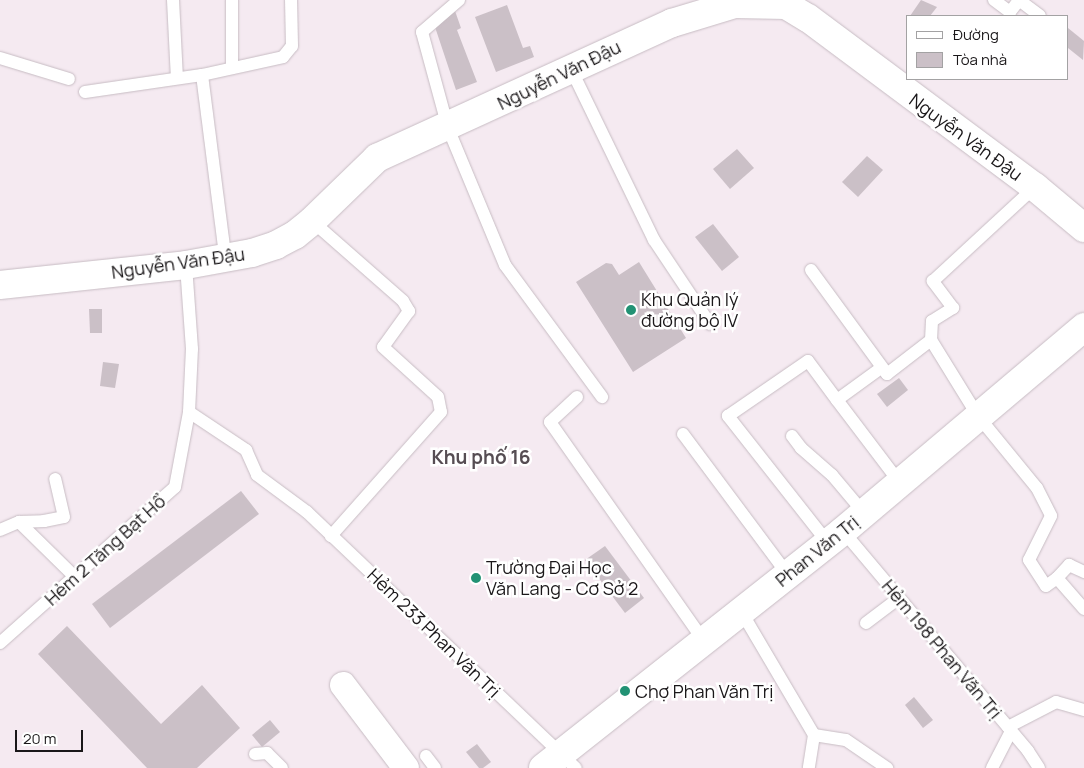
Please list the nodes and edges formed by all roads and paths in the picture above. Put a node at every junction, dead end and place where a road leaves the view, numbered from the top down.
1 (173, 0) edge
2 (232, 0) edge
3 (291, 0) edge
4 (994, 0) edge
5 (1019, 0) edge
6 (453, 2) edge
7 (690, 8) edge
8 (1039, 15) edge
9 (0, 58) edge
10 (232, 68) junction
11 (572, 71) junction
12 (202, 75) junction
13 (177, 78) junction
14 (70, 79) dead end
15 (85, 92) dead end
16 (448, 128) junction
17 (1035, 187) junction
18 (312, 221) junction
19 (1084, 228) edge
20 (226, 255) junction
21 (186, 265) junction
22 (811, 270) dead end
23 (0, 284) edge
24 (710, 324) dead end
25 (1081, 336) edge
26 (931, 340) junction
27 (881, 368) junction
28 (578, 397) dead end
29 (602, 397) dead end
30 (837, 400) junction
31 (189, 412) junction
32 (978, 416) junction
33 (683, 434) dead end
34 (792, 436) dead end
35 (55, 479) dead end
36 (900, 483) junction
37 (864, 514) junction
38 (19, 522) junction
39 (0, 530) edge
40 (331, 536) junction
41 (836, 537) junction
42 (1084, 572) edge
43 (73, 575) junction
44 (788, 575) junction
45 (1057, 578) junction
46 (899, 598) junction
47 (1084, 609) edge
48 (741, 612) junction
49 (866, 623) dead end
50 (704, 641) junction
51 (0, 643) edge
52 (343, 685) dead end
53 (1083, 708) edge
54 (1009, 729) junction
55 (814, 735) junction
56 (255, 754) dead end
57 (416, 762) edge
58 (560, 763) edge
59 (282, 768) edge
60 (435, 768) edge
61 (809, 768) edge
62 (887, 768) edge
63 (992, 768) edge
64 (1039, 768) edge

1 - 13 lane
2 - 10 lane
3 - 10 lane
4 - 5 lane
5 - 8 lane
6 - 16 lane
7 - 11 street, Nguyễn Văn Đậu
7 - 17 street, Nguyễn Văn Đậu
9 - 14 lane
10 - 12 lane
11 - 16 street, Nguyễn Văn Đậu
11 - 24 lane
12 - 13 lane
12 - 20 lane
13 - 15 lane
16 - 18 street, Nguyễn Văn Đậu
16 - 29 lane
17 - 19 street, Nguyễn Văn Đậu
17 - 26 lane
18 - 20 street, Nguyễn Văn Đậu
18 - 40 lane
20 - 21 street, Nguyễn Văn Đậu
21 - 23 street, Nguyễn Văn Đậu
21 - 31 lane, Hẻm 2 Tăng Bạt Hổ
22 - 27 lane
25 - 32 street, Phan Văn Trị
26 - 27 lane
26 - 32 lane
27 - 30 lane
28 - 50 lane
30 - 36 lane
30 - 41 lane, Hẻm 198 Phan Văn Trị
31 - 40 lane, Hẻm 233 Phan Văn Trị
31 - 43 lane, Hẻm 2 Tăng Bạt Hổ
32 - 36 street, Phan Văn Trị
32 - 45 lane
33 - 44 lane
34 - 37 lane
35 - 38 lane
36 - 37 street, Phan Văn Trị
37 - 41 street, Phan Văn Trị
38 - 39 lane
38 - 43 lane
40 - 58 lane, Hẻm 233 Phan Văn Trị
41 - 44 street, Phan Văn Trị
41 - 46 lane, Hẻm 198 Phan Văn Trị
42 - 45 lane
43 - 51 lane, Hẻm 2 Tăng Bạt Hổ
44 - 48 street, Phan Văn Trị
45 - 47 lane
46 - 49 lane
46 - 54 lane, Hẻm 198 Phan Văn Trị
48 - 50 street, Phan Văn Trị
48 - 55 lane
50 - 58 street, Phan Văn Trị
52 - 57 street
53 - 54 lane
54 - 63 lane
54 - 64 lane, Hẻm 198 Phan Văn Trị
55 - 61 lane
55 - 62 lane
56 - 59 lane
57 - 60 lane

